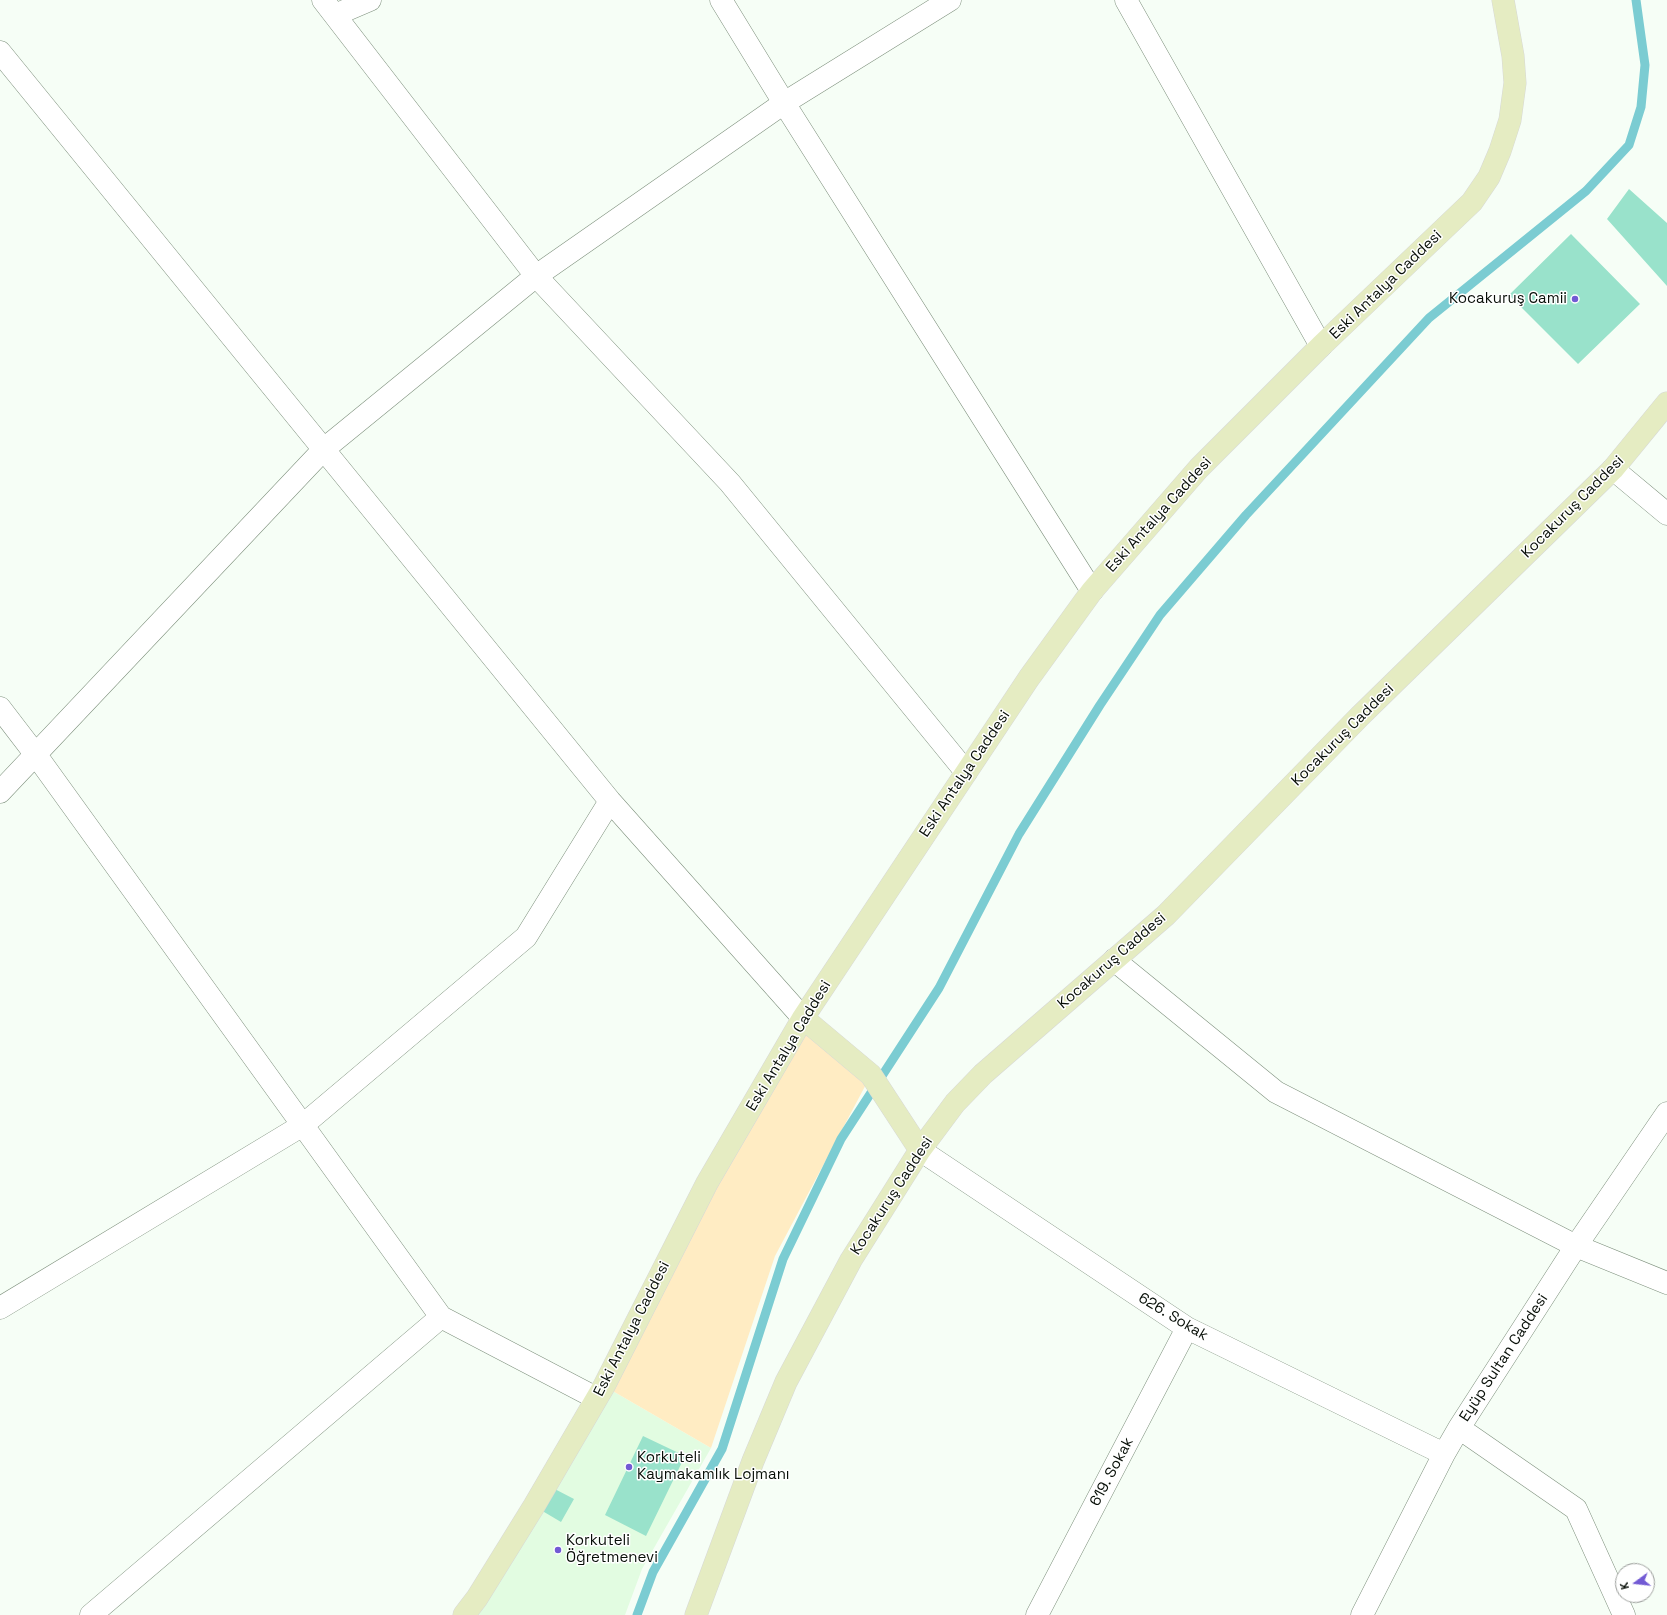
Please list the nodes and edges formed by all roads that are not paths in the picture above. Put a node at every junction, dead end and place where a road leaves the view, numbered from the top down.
1 (370, 0) edge
2 (721, 0) edge
3 (950, 0) edge
4 (1126, 0) edge
5 (1503, 0) edge
6 (329, 8) edge
7 (0, 52) edge
8 (784, 103) junction
9 (536, 276) junction
10 (1321, 346) junction
11 (1667, 403) edge
12 (324, 449) junction
13 (1613, 469) junction
14 (1667, 514) edge
15 (1092, 591) junction
16 (0, 708) edge
17 (36, 755) junction
18 (966, 772) junction
19 (0, 792) edge
20 (610, 801) junction
21 (1114, 960) junction
22 (803, 1018) junction
23 (1667, 1113) edge
24 (302, 1124) junction
25 (920, 1150) junction
26 (1576, 1246) junction
27 (1667, 1283) edge
28 (0, 1308) edge
29 (441, 1317) junction
30 (1187, 1328) junction
31 (596, 1398) junction
32 (1459, 1428) junction
33 (1444, 1454) junction
34 (91, 1615) edge
35 (464, 1615) edge
36 (696, 1615) edge
37 (1037, 1615) edge
38 (1362, 1615) edge
39 (1624, 1615) edge

1 - 6 street
2 - 8 street
3 - 8 street
4 - 10 street
5 - 10 main road, Eski Antalya Caddesi
6 - 9 street
7 - 12 street
8 - 9 street
8 - 15 street
9 - 12 street
9 - 18 street
10 - 15 main road, Eski Antalya Caddesi
11 - 13 main road, Kocakuruş Caddesi
12 - 17 street
12 - 20 street
13 - 14 street
13 - 21 main road, Kocakuruş Caddesi
15 - 18 main road, Eski Antalya Caddesi
16 - 17 street
17 - 19 street
17 - 24 street
18 - 22 main road, Eski Antalya Caddesi
20 - 22 street
20 - 24 street
21 - 25 main road, Kocakuruş Caddesi
21 - 26 street
22 - 25 main road
22 - 31 main road, Eski Antalya Caddesi
23 - 26 street, Eyüp Sultan Caddesi
24 - 28 street
24 - 29 street
25 - 30 street, 626. Sokak
25 - 36 main road, Kocakuruş Caddesi
26 - 27 street
26 - 32 street, Eyüp Sultan Caddesi
29 - 31 street
29 - 34 street
30 - 33 street, 626. Sokak
30 - 37 street, 619. Sokak
31 - 35 main road, Eski Antalya Caddesi
32 - 33 street, Eyüp Sultan Caddesi
32 - 39 street
33 - 38 street, Eyüp Sultan Caddesi

